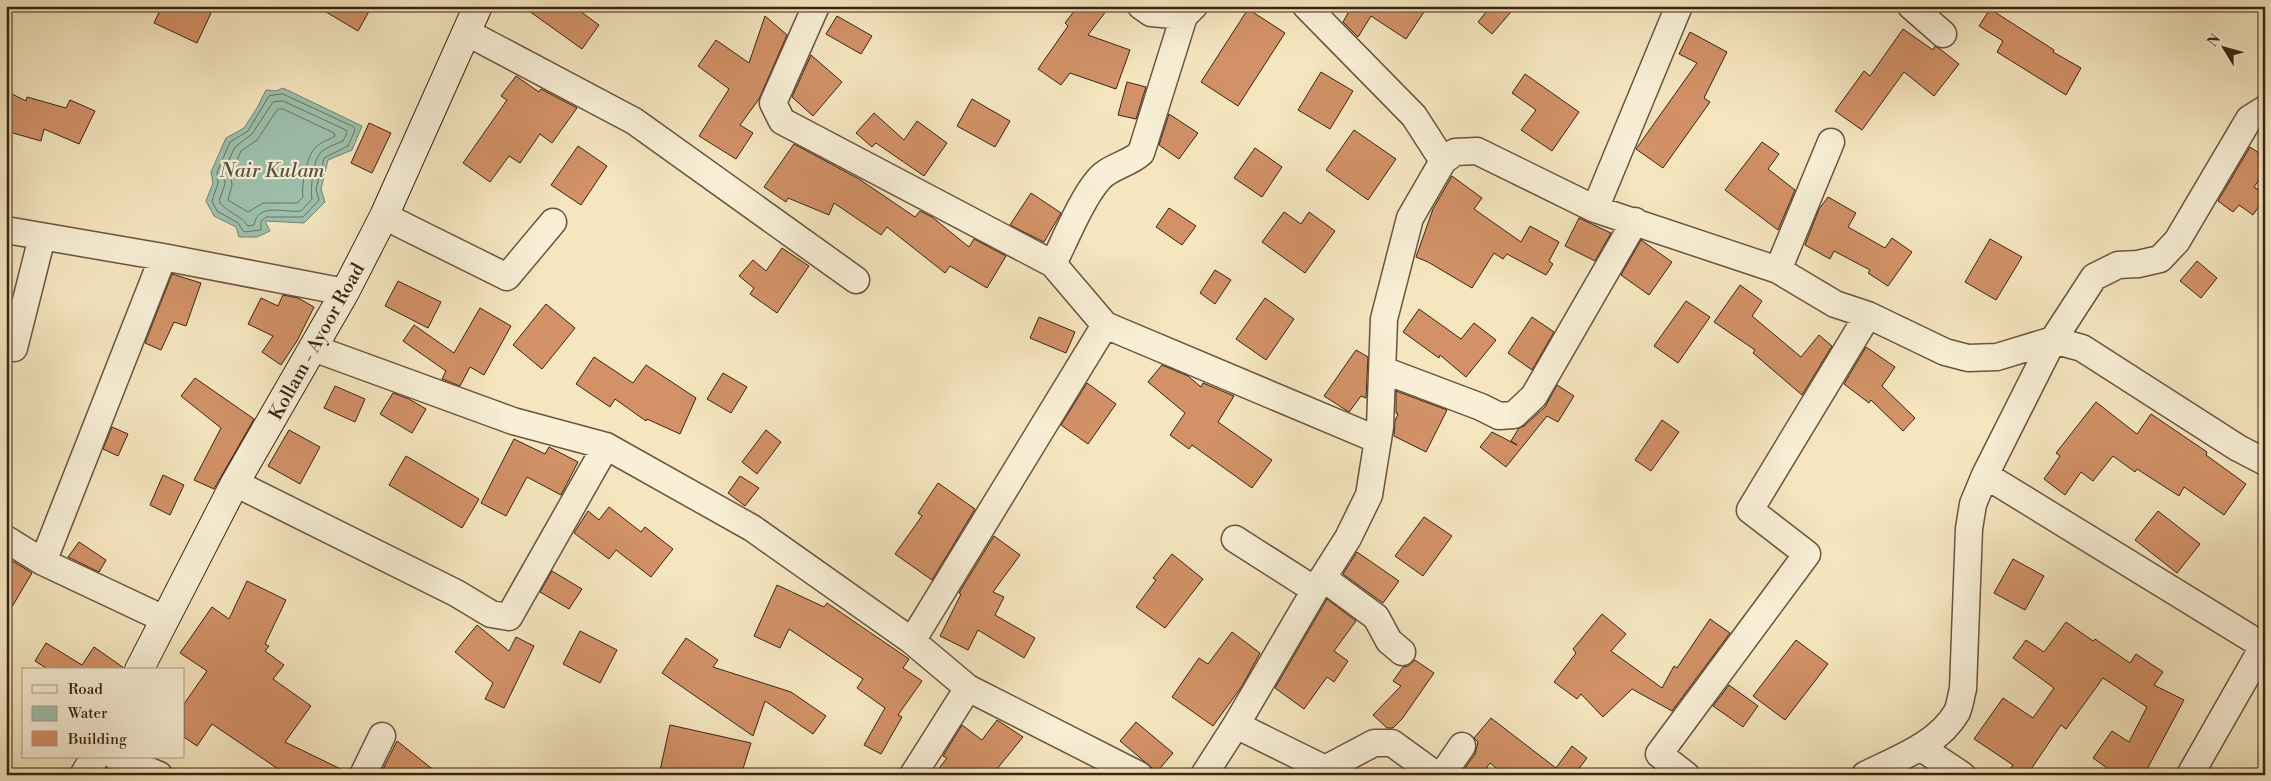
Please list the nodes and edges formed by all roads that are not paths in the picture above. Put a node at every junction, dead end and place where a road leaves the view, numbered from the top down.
1 (478, 6) edge
2 (816, 6) edge
3 (1141, 6) edge
4 (1306, 6) edge
5 (1679, 6) edge
6 (1911, 6) edge
7 (1189, 11) edge
8 (466, 32) junction
9 (1943, 34) dead end
10 (2265, 109) edge
11 (1831, 142) dead end
12 (1443, 161) junction
13 (1595, 209) junction
14 (384, 216) junction
15 (1635, 221) junction
16 (553, 222) dead end
17 (6, 230) edge
18 (42, 237) junction
19 (163, 257) junction
20 (1053, 264) junction
21 (1778, 270) junction
22 (856, 280) dead end
23 (344, 292) junction
24 (1868, 315) junction
25 (1105, 325) junction
26 (2053, 340) junction
27 (14, 348) dead end
28 (313, 348) junction
29 (1383, 370) junction
30 (1378, 440) junction
31 (606, 446) junction
32 (2265, 462) edge
33 (1985, 475) junction
34 (235, 483) junction
35 (6, 539) edge
36 (1235, 539) dead end
37 (43, 562) junction
38 (1319, 584) junction
39 (164, 619) junction
40 (912, 641) junction
41 (2264, 647) edge
42 (1402, 652) dead end
43 (140, 668) edge
44 (968, 688) junction
45 (1236, 725) junction
46 (382, 736) dead end
47 (1462, 746) dead end
48 (1920, 747) junction
49 (94, 758) edge
50 (118, 758) edge
51 (84, 775) edge
52 (159, 775) edge
53 (363, 775) edge
54 (912, 775) edge
55 (1139, 775) edge
56 (1204, 775) edge
57 (1436, 775) edge
58 (1442, 775) edge
59 (1686, 775) edge
60 (1864, 775) edge
61 (1962, 775) edge
62 (2190, 775) edge

1 - 8 main road, Kollam - Ayoor Road
2 - 20 street
3 - 7 street
4 - 12 street
5 - 13 street
6 - 9 street
7 - 20 street
8 - 14 main road, Kollam - Ayoor Road
8 - 22 street
10 - 26 street
11 - 21 street
12 - 13 street
12 - 29 street
13 - 15 street
14 - 16 street
14 - 23 main road, Kollam - Ayoor Road
15 - 21 street
15 - 29 street
17 - 18 street
18 - 19 street
18 - 27 street
19 - 23 street
19 - 37 street
20 - 25 street
21 - 24 street
23 - 28 main road, Kollam - Ayoor Road
24 - 26 street
24 - 59 street
25 - 30 street
25 - 40 street
26 - 32 street
26 - 33 street
28 - 31 street
28 - 34 main road, Kollam - Ayoor Road
29 - 30 street
30 - 38 street
31 - 34 street
31 - 40 street
33 - 41 street
33 - 48 street
34 - 39 main road, Kollam - Ayoor Road
35 - 37 street
36 - 38 street
37 - 39 street
38 - 42 street
38 - 45 street
39 - 43 main road, Kollam - Ayoor Road
40 - 44 street
41 - 62 street
44 - 54 street
44 - 55 street
45 - 56 street
45 - 57 street
46 - 53 street
47 - 58 street
48 - 60 street
48 - 61 street
49 - 51 main road
50 - 52 street

